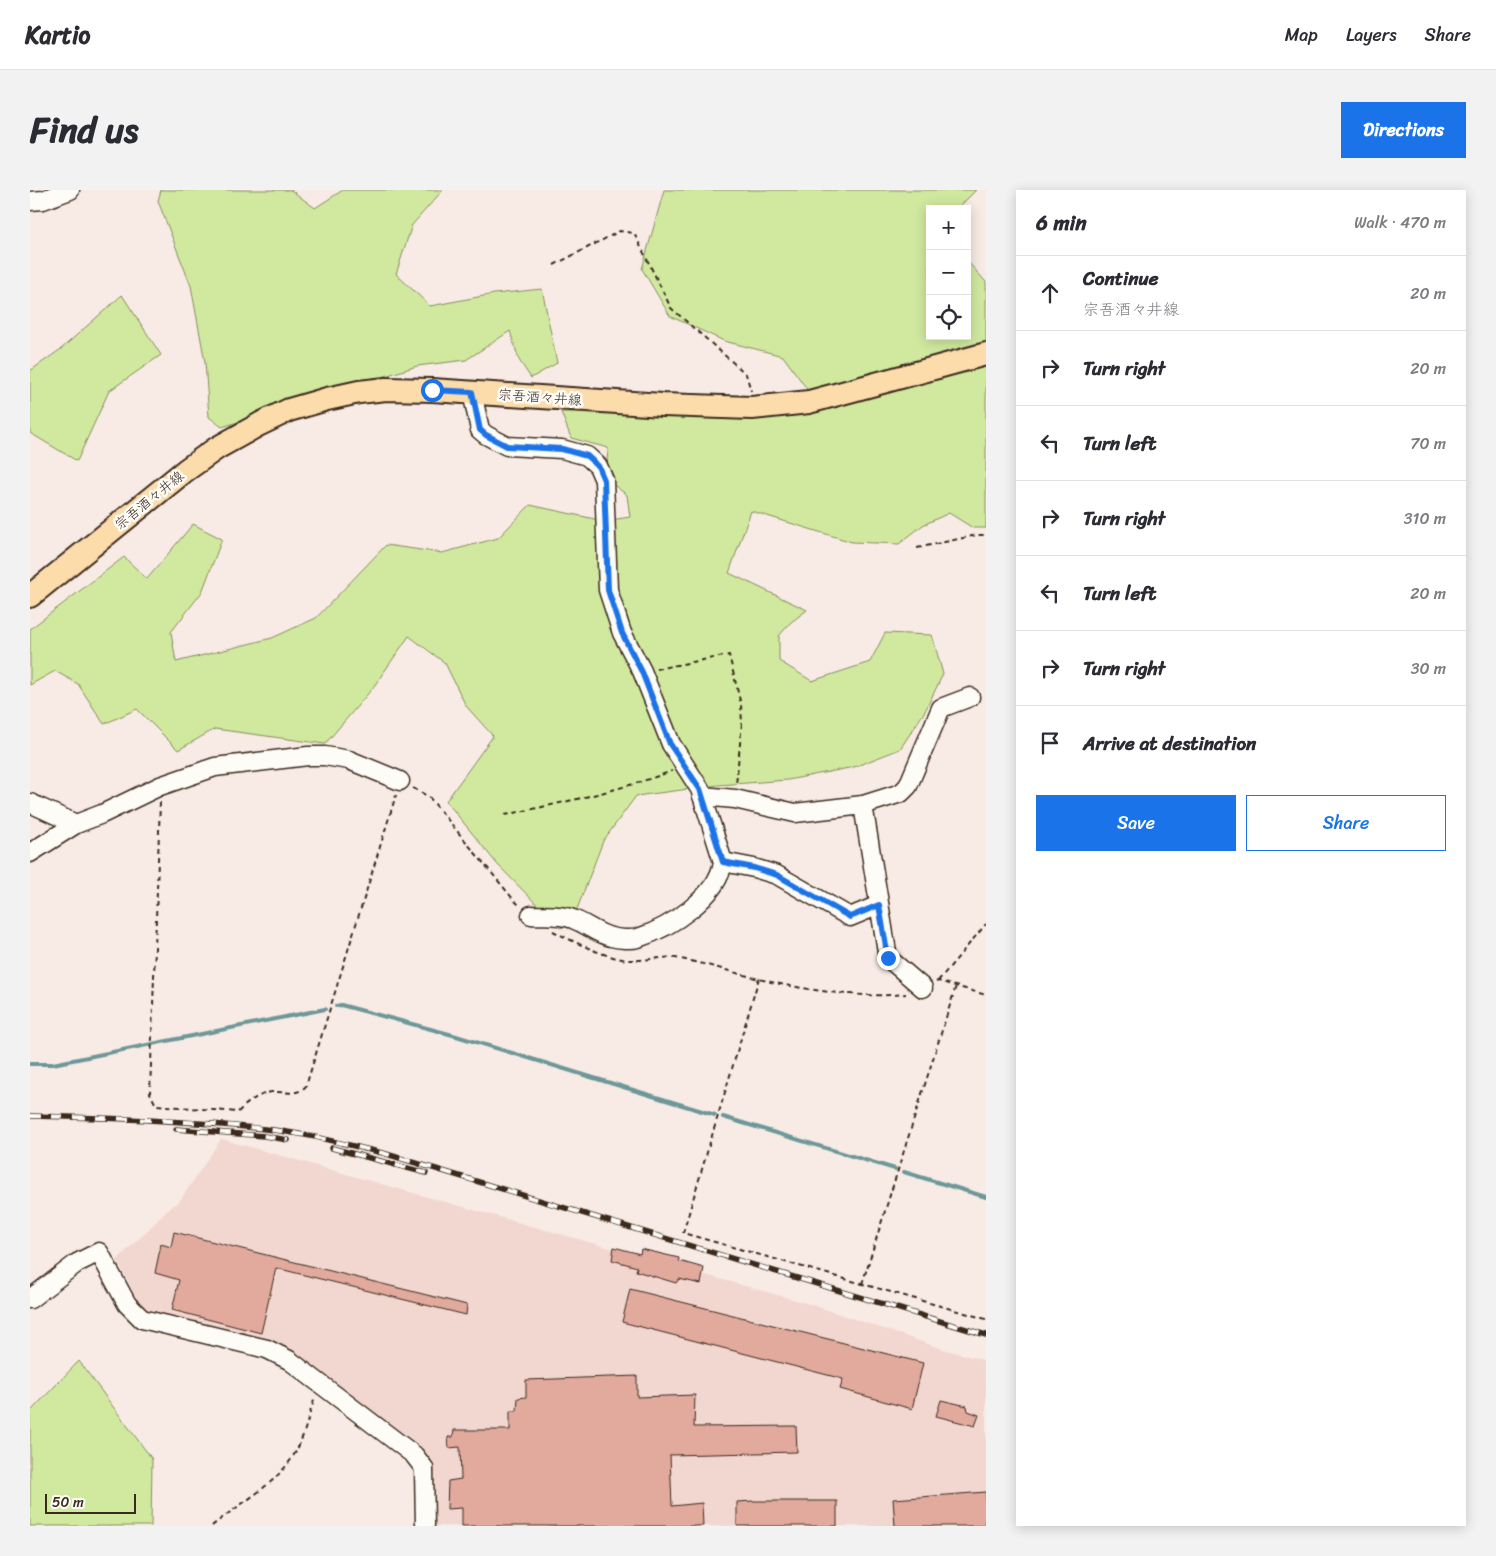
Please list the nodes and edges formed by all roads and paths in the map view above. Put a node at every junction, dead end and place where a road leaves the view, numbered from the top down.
1 (70, 190) edge
2 (30, 201) edge
3 (554, 265) dead end
4 (986, 354) edge
5 (472, 392) junction
6 (756, 407) junction
7 (986, 535) edge
8 (917, 548) dead end
9 (30, 596) edge
10 (642, 672) junction
11 (970, 697) dead end
12 (686, 766) junction
13 (400, 781) junction
14 (160, 786) junction
15 (702, 796) junction
16 (735, 799) junction
17 (30, 802) edge
18 (863, 805) junction
19 (505, 815) dead end
20 (76, 824) junction
21 (30, 853) edge
22 (723, 862) junction
23 (879, 905) junction
24 (531, 915) junction
25 (986, 924) edge
26 (760, 978) junction
27 (931, 984) junction
28 (956, 986) junction
29 (986, 995) edge
30 (862, 1284) junction
31 (30, 1299) edge
32 (986, 1319) edge
33 (320, 1384) junction
34 (212, 1526) edge
35 (425, 1526) edge

1 - 2 street
3 - 6 path
4 - 6 main road, 宗吾酒々井線
5 - 6 main road, 宗吾酒々井線
5 - 9 main road, 宗吾酒々井線
5 - 10 street
7 - 8 path
10 - 12 street
10 - 16 path
11 - 18 street
12 - 15 street
12 - 19 path
13 - 14 street
13 - 14 path
13 - 24 path
14 - 20 street
15 - 16 street
15 - 22 street
16 - 18 street
17 - 20 street
18 - 23 street
20 - 21 street
22 - 23 street
22 - 24 street
23 - 27 street
24 - 26 path
25 - 27 path
26 - 27 path
26 - 30 path
27 - 28 path
28 - 29 path
28 - 30 path
30 - 32 path
31 - 33 street
33 - 34 path
33 - 35 street

